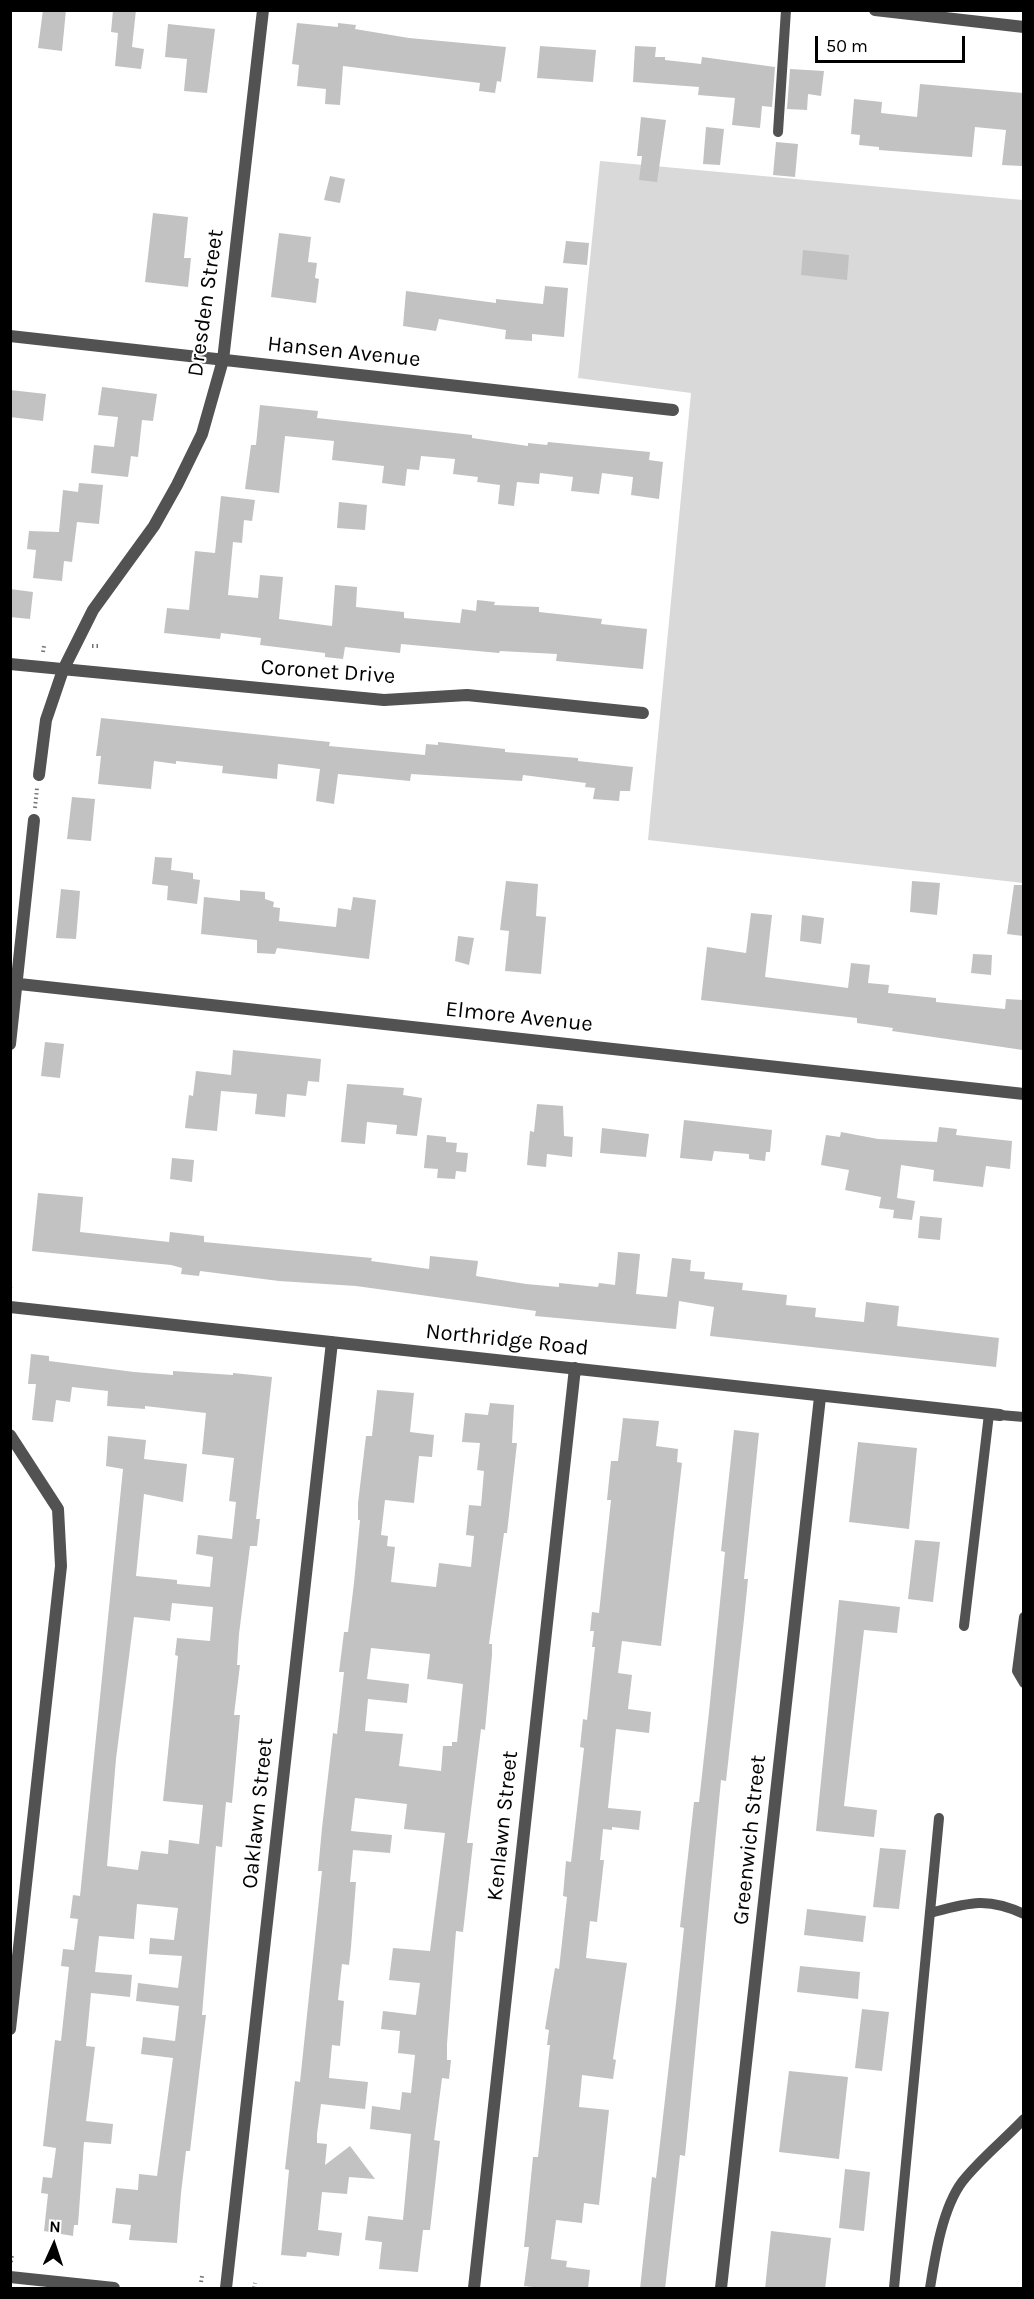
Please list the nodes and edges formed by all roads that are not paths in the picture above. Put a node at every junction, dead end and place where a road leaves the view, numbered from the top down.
1 (262, 10) edge
2 (786, 10) edge
3 (875, 10) edge
4 (1023, 27) edge
5 (778, 132) dead end
6 (10, 336) edge
7 (223, 360) junction
8 (673, 410) dead end
9 (10, 664) edge
10 (63, 670) junction
11 (643, 713) dead end
12 (39, 775) road end
13 (34, 820) road end
14 (14, 983) edge
15 (10, 1044) edge
16 (1023, 1094) edge
17 (10, 1307) edge
18 (332, 1342) junction
19 (575, 1368) junction
20 (820, 1396) junction
21 (994, 1414) junction
22 (1023, 1417) edge
23 (10, 1435) edge
24 (1023, 1617) edge
25 (964, 1626) dead end
26 (1023, 1683) edge
27 (939, 1818) dead end
28 (930, 1913) junction
29 (1023, 1914) edge
30 (10, 2029) edge
31 (1023, 2119) edge
32 (10, 2277) edge
33 (114, 2289) edge
34 (226, 2289) edge
35 (474, 2289) edge
36 (721, 2289) edge
37 (894, 2289) edge
38 (930, 2289) edge

1 - 7 street, Dresden Street
2 - 5 lane
3 - 4 street
6 - 7 street, Hansen Avenue
7 - 8 street, Hansen Avenue
7 - 10 street, Dresden Street
9 - 10 street, Coronet Drive
10 - 11 street, Coronet Drive
10 - 12 street, Dresden Street
13 - 14 street
14 - 15 street
14 - 16 street, Elmore Avenue
17 - 18 street, Northridge Road
18 - 19 street, Northridge Road
18 - 34 street, Oaklawn Street
19 - 20 street, Northridge Road
19 - 35 street, Kenlawn Street
20 - 21 street, Northridge Road
20 - 36 street, Greenwich Street
21 - 22 lane
21 - 25 lane
23 - 30 street
24 - 26 lane
27 - 28 lane
28 - 29 lane
28 - 37 lane
31 - 38 lane
32 - 33 street

